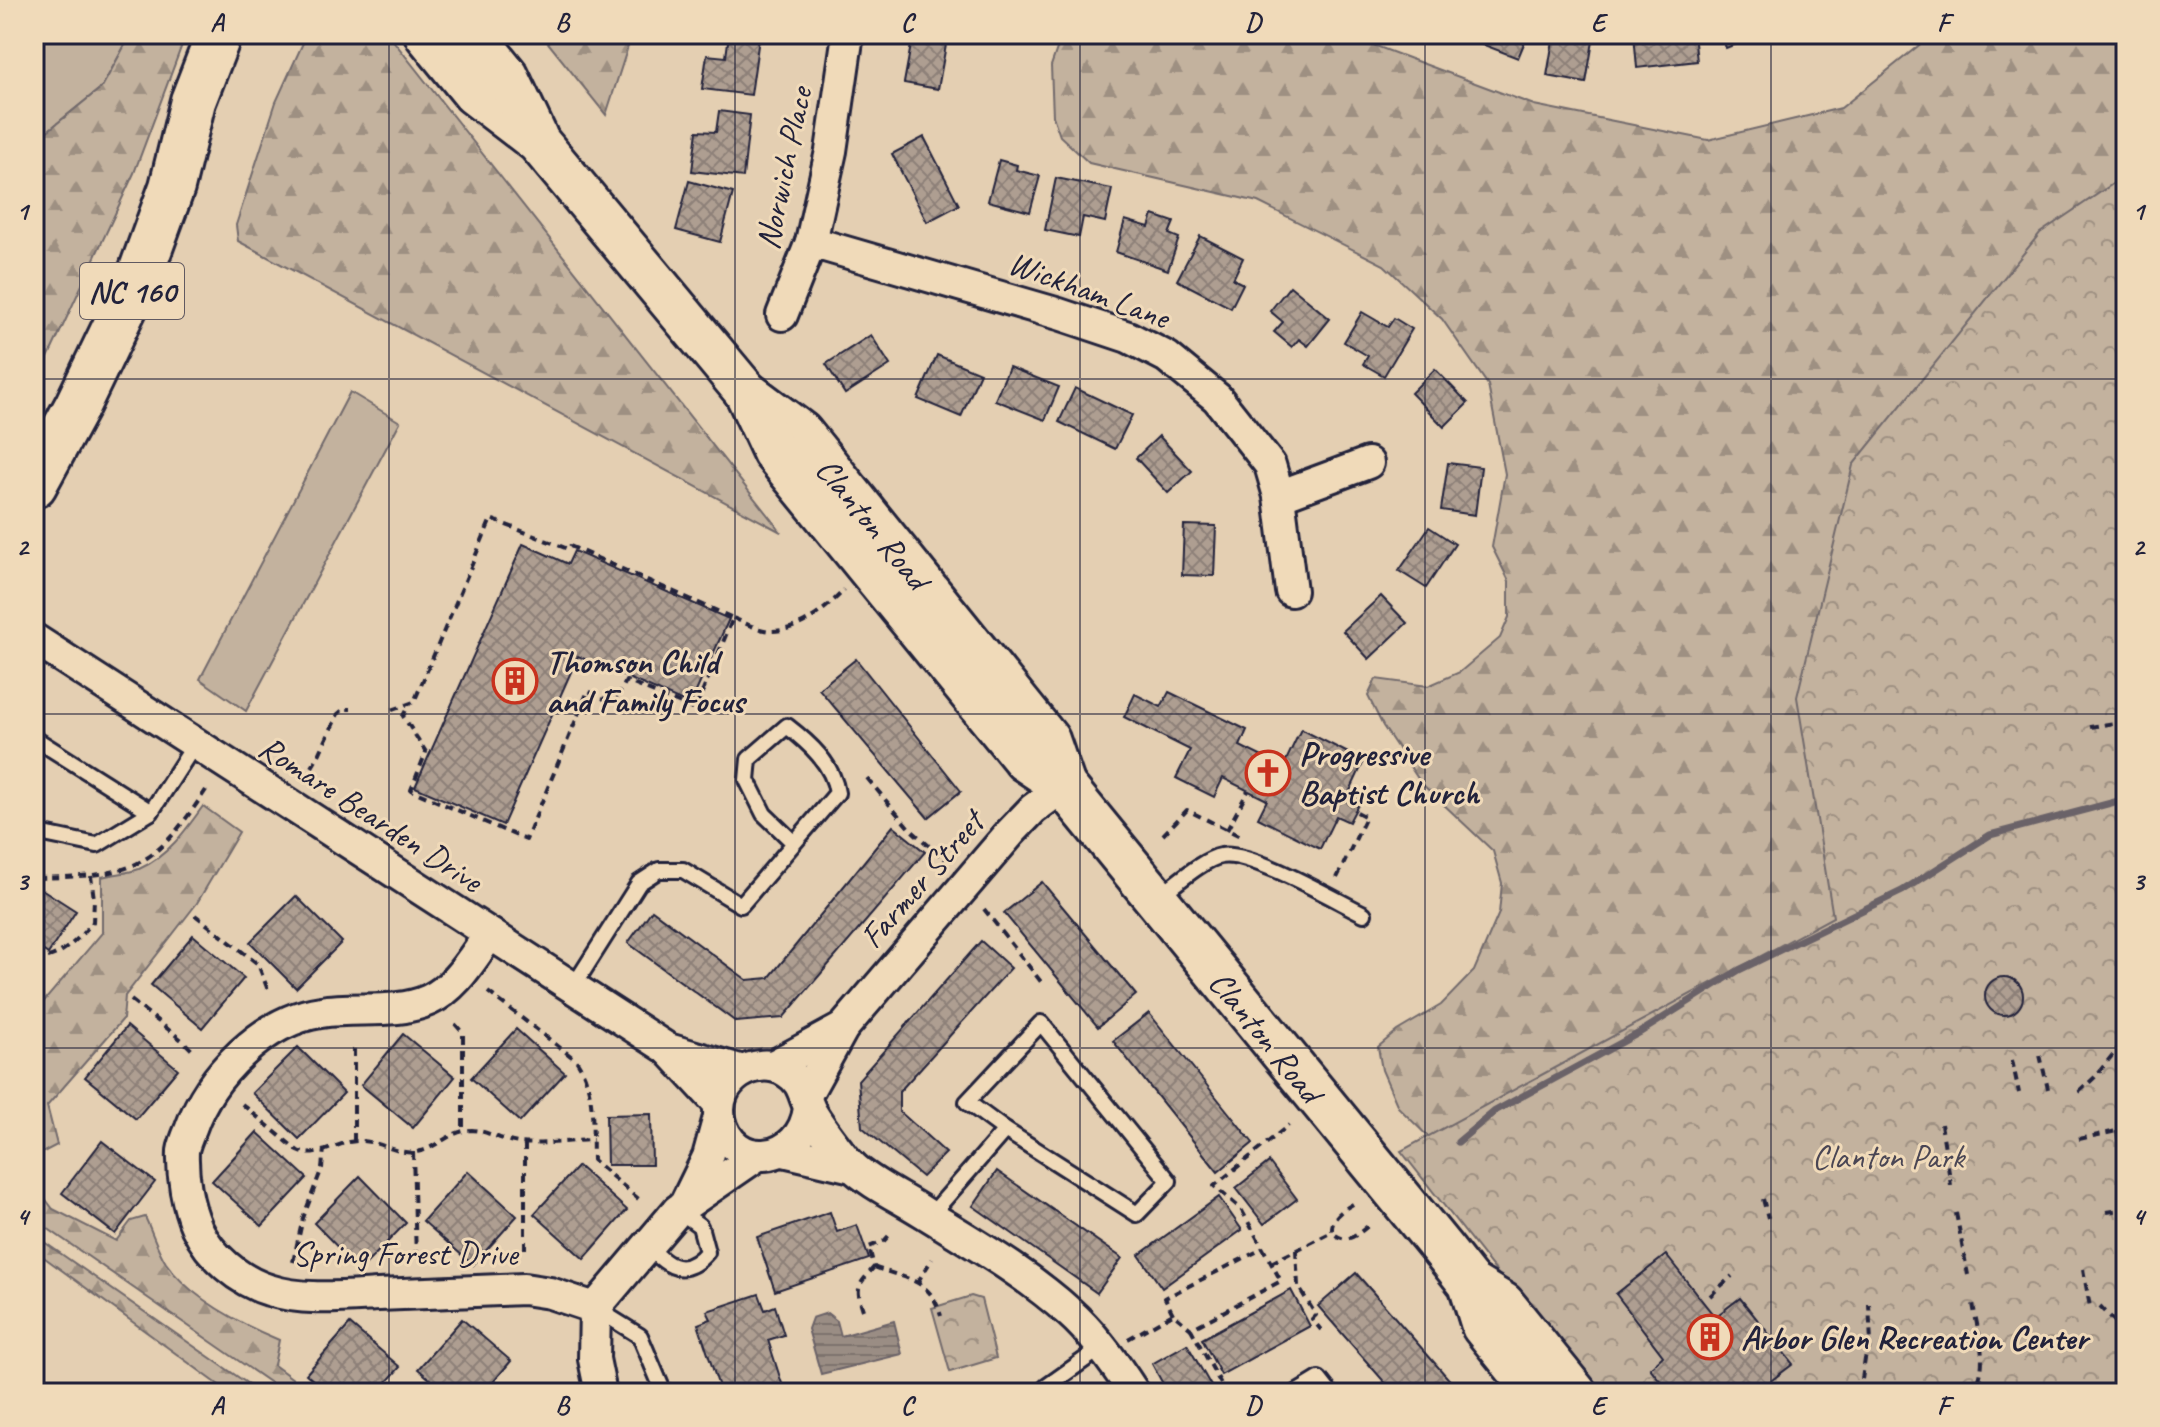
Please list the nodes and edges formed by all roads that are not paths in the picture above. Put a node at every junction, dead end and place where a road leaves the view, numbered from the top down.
1 (219, 34) edge
2 (250, 34) edge
3 (426, 34) edge
4 (473, 34) edge
5 (848, 34) edge
6 (538, 142) junction
7 (172, 187) junction
8 (811, 242) junction
9 (782, 315) dead end
10 (1368, 463) dead end
11 (34, 485) edge
12 (1279, 496) junction
13 (1291, 591) dead end
14 (34, 639) edge
15 (34, 738) edge
16 (195, 744) junction
17 (1064, 786) junction
18 (151, 812) junction
19 (34, 826) edge
20 (794, 843) junction
21 (1155, 899) junction
22 (1364, 914) dead end
23 (490, 934) junction
24 (573, 987) junction
25 (843, 1028) junction
26 (668, 1049) junction
27 (773, 1066) junction
28 (743, 1071) junction
29 (808, 1101) junction
30 (719, 1111) junction
31 (1005, 1130) junction
32 (771, 1153) junction
33 (852, 1167) junction
34 (682, 1207) junction
35 (930, 1216) junction
36 (648, 1245) junction
37 (1470, 1284) junction
38 (595, 1308) junction
39 (1114, 1344) junction
40 (601, 1393) edge
41 (664, 1393) edge
42 (1050, 1393) edge
43 (1134, 1393) edge
44 (1296, 1393) edge
45 (1330, 1393) edge
46 (1537, 1393) edge
47 (1575, 1393) edge

1 - 7 main road, NC 160
2 - 7 main road, NC 160
3 - 6 main road, Clanton Road
4 - 6 main road, Clanton Road
5 - 8 street, Norwich Place
6 - 17 main road, Clanton Road
7 - 11 main road, NC 160
8 - 9 street, Norwich Place
8 - 12 street, Wickham Lane
10 - 12 street
12 - 13 street, Wickham Lane
14 - 16 street, Romare Bearden Drive
15 - 18 lane
16 - 18 lane
16 - 23 street, Romare Bearden Drive
17 - 21 main road, Clanton Road
17 - 25 street, Farmer Street
18 - 19 lane
20 - 20 lane
20 - 24 lane
21 - 22 lane
21 - 37 main road, Clanton Road
23 - 24 street, Romare Bearden Drive
23 - 38 street, Spring Forest Drive
24 - 26 street, Romare Bearden Drive
25 - 27 street, Farmer Street
25 - 29 street, Farmer Street
26 - 28 street, Romare Bearden Drive
26 - 30 street, Romare Bearden Drive
27 - 28 street
27 - 29 street
28 - 30 street
29 - 32 street
29 - 33 street
30 - 32 street
30 - 34 street
31 - 31 lane
31 - 35 lane
32 - 33 street
32 - 34 street
33 - 35 street
34 - 36 street
34 - 36 lane
35 - 39 street
36 - 38 street
37 - 46 main road, Clanton Road
37 - 47 main road, Clanton Road
38 - 40 street
38 - 41 lane
39 - 42 lane
39 - 43 street
44 - 45 lane

